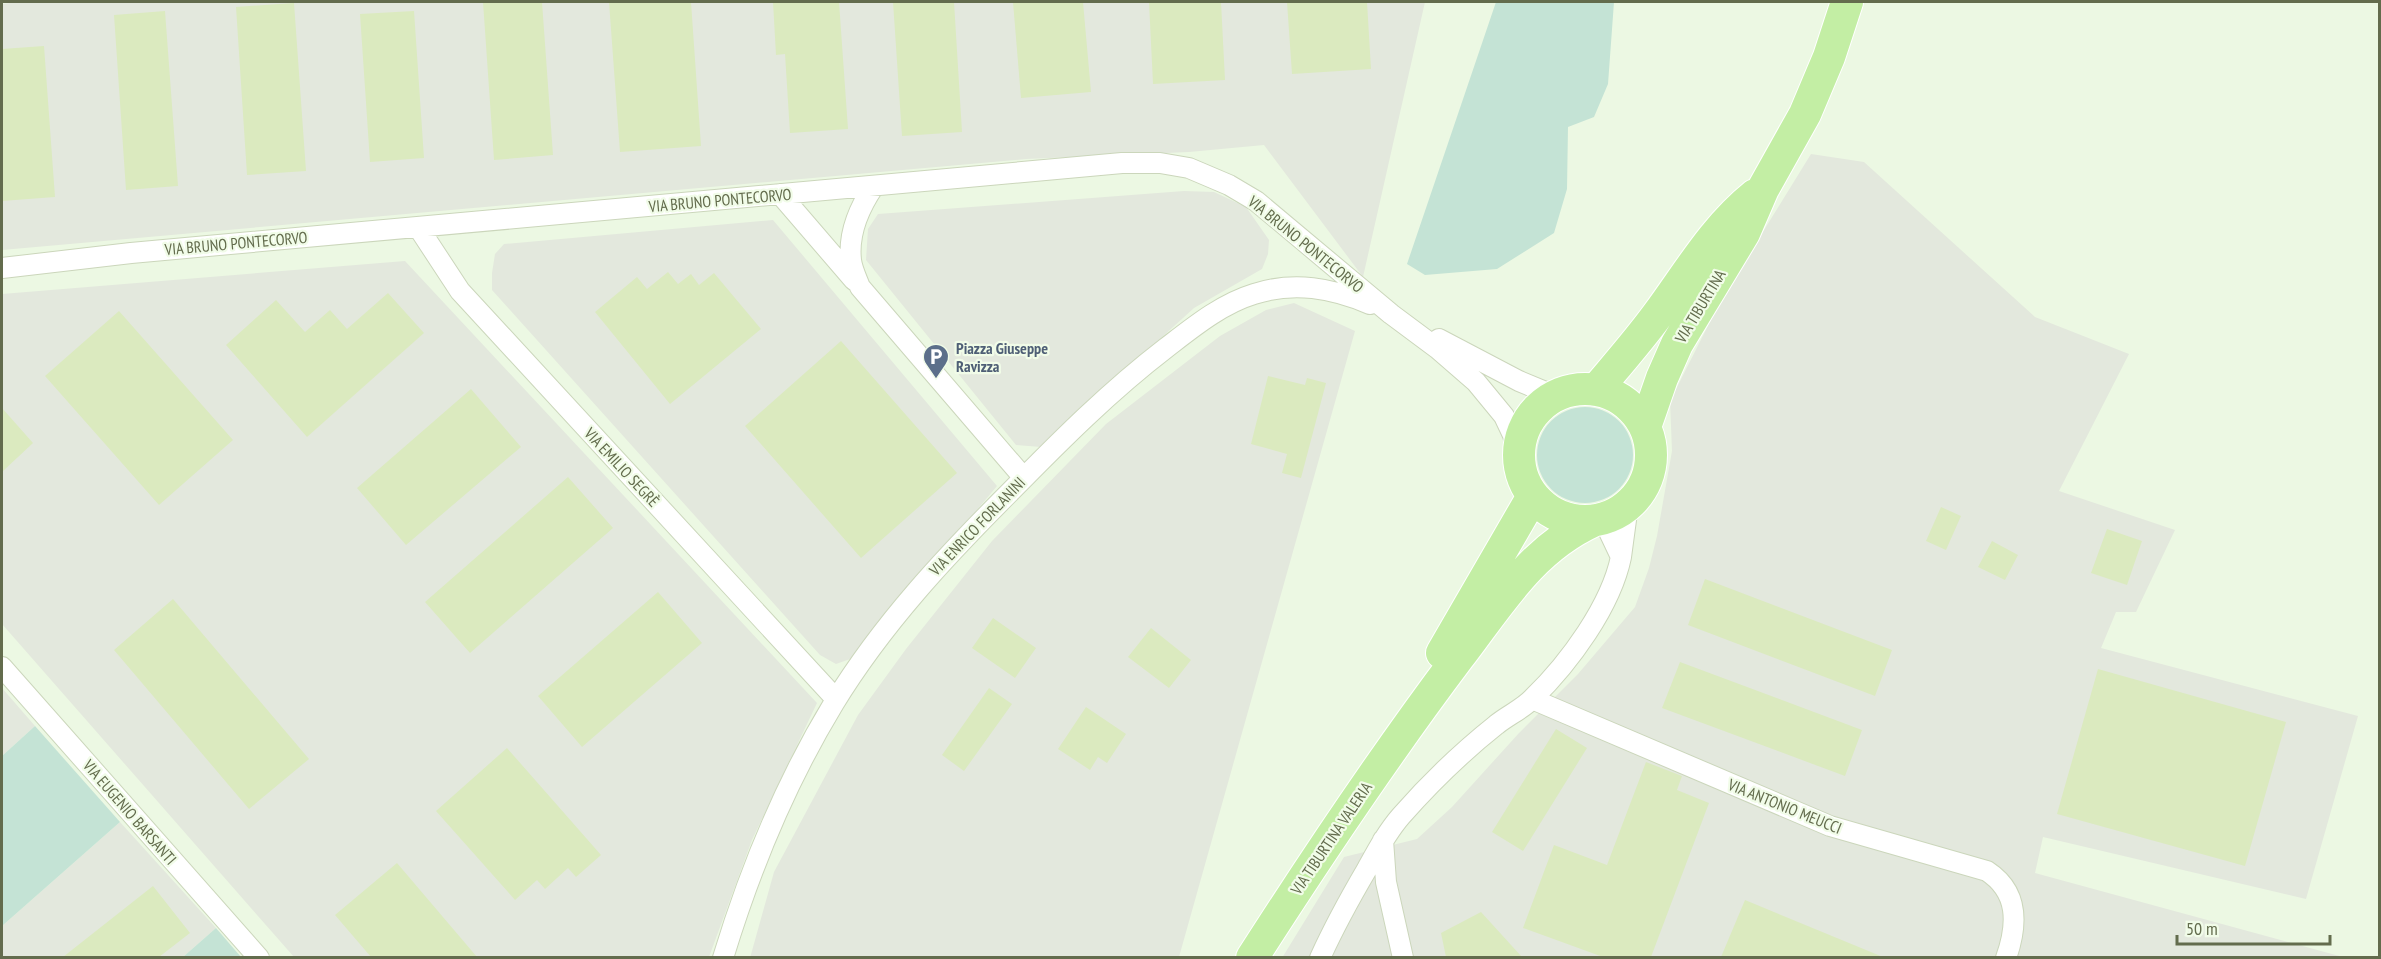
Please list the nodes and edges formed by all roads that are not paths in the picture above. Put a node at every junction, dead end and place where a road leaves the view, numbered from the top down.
1 (1847, 2) edge
2 (874, 186) junction
3 (1763, 189) junction
4 (780, 194) junction
5 (418, 227) junction
6 (2, 268) edge
7 (860, 287) junction
8 (1392, 314) junction
9 (1596, 390) junction
10 (1555, 396) junction
11 (1645, 427) junction
12 (1519, 460) junction
13 (1024, 478) junction
14 (1533, 496) junction
15 (1608, 515) junction
16 (1621, 557) junction
17 (2, 667) edge
18 (836, 699) junction
19 (1532, 699) junction
20 (1412, 719) junction
21 (1383, 840) junction
22 (258, 957) edge
23 (723, 957) edge
24 (1252, 957) edge
25 (1320, 957) edge
26 (1404, 957) edge
27 (2006, 957) edge

1 - 3 main road, VIA TIBURTINA
2 - 4 street, VIA BRUNO PONTECORVO
2 - 7 street
2 - 8 street, VIA BRUNO PONTECORVO
3 - 9 main road, VIA TIBURTINA
3 - 11 main road, VIA TIBURTINA
4 - 5 street, VIA BRUNO PONTECORVO
4 - 7 street
5 - 6 street, VIA BRUNO PONTECORVO
5 - 18 street, VIA EMILIO SEGRÈ
7 - 13 street
8 - 10 street, VIA BRUNO PONTECORVO
8 - 12 street, VIA BRUNO PONTECORVO
8 - 13 street, VIA ENRICO FORLANINI
9 - 10 main road
9 - 11 main road
10 - 12 main road
11 - 15 main road
12 - 14 main road
13 - 18 street, VIA ENRICO FORLANINI
14 - 15 main road
14 - 20 main road, VIA TIBURTINA VALERIA
15 - 16 street
15 - 16 street
15 - 20 main road, VIA TIBURTINA VALERIA
16 - 19 street
17 - 22 street, VIA EUGENIO BARSANTI
18 - 23 street, VIA ENRICO FORLANINI
19 - 21 street
19 - 27 street, VIA ANTONIO MEUCCI
20 - 24 main road, VIA TIBURTINA VALERIA
21 - 25 street
21 - 26 street

